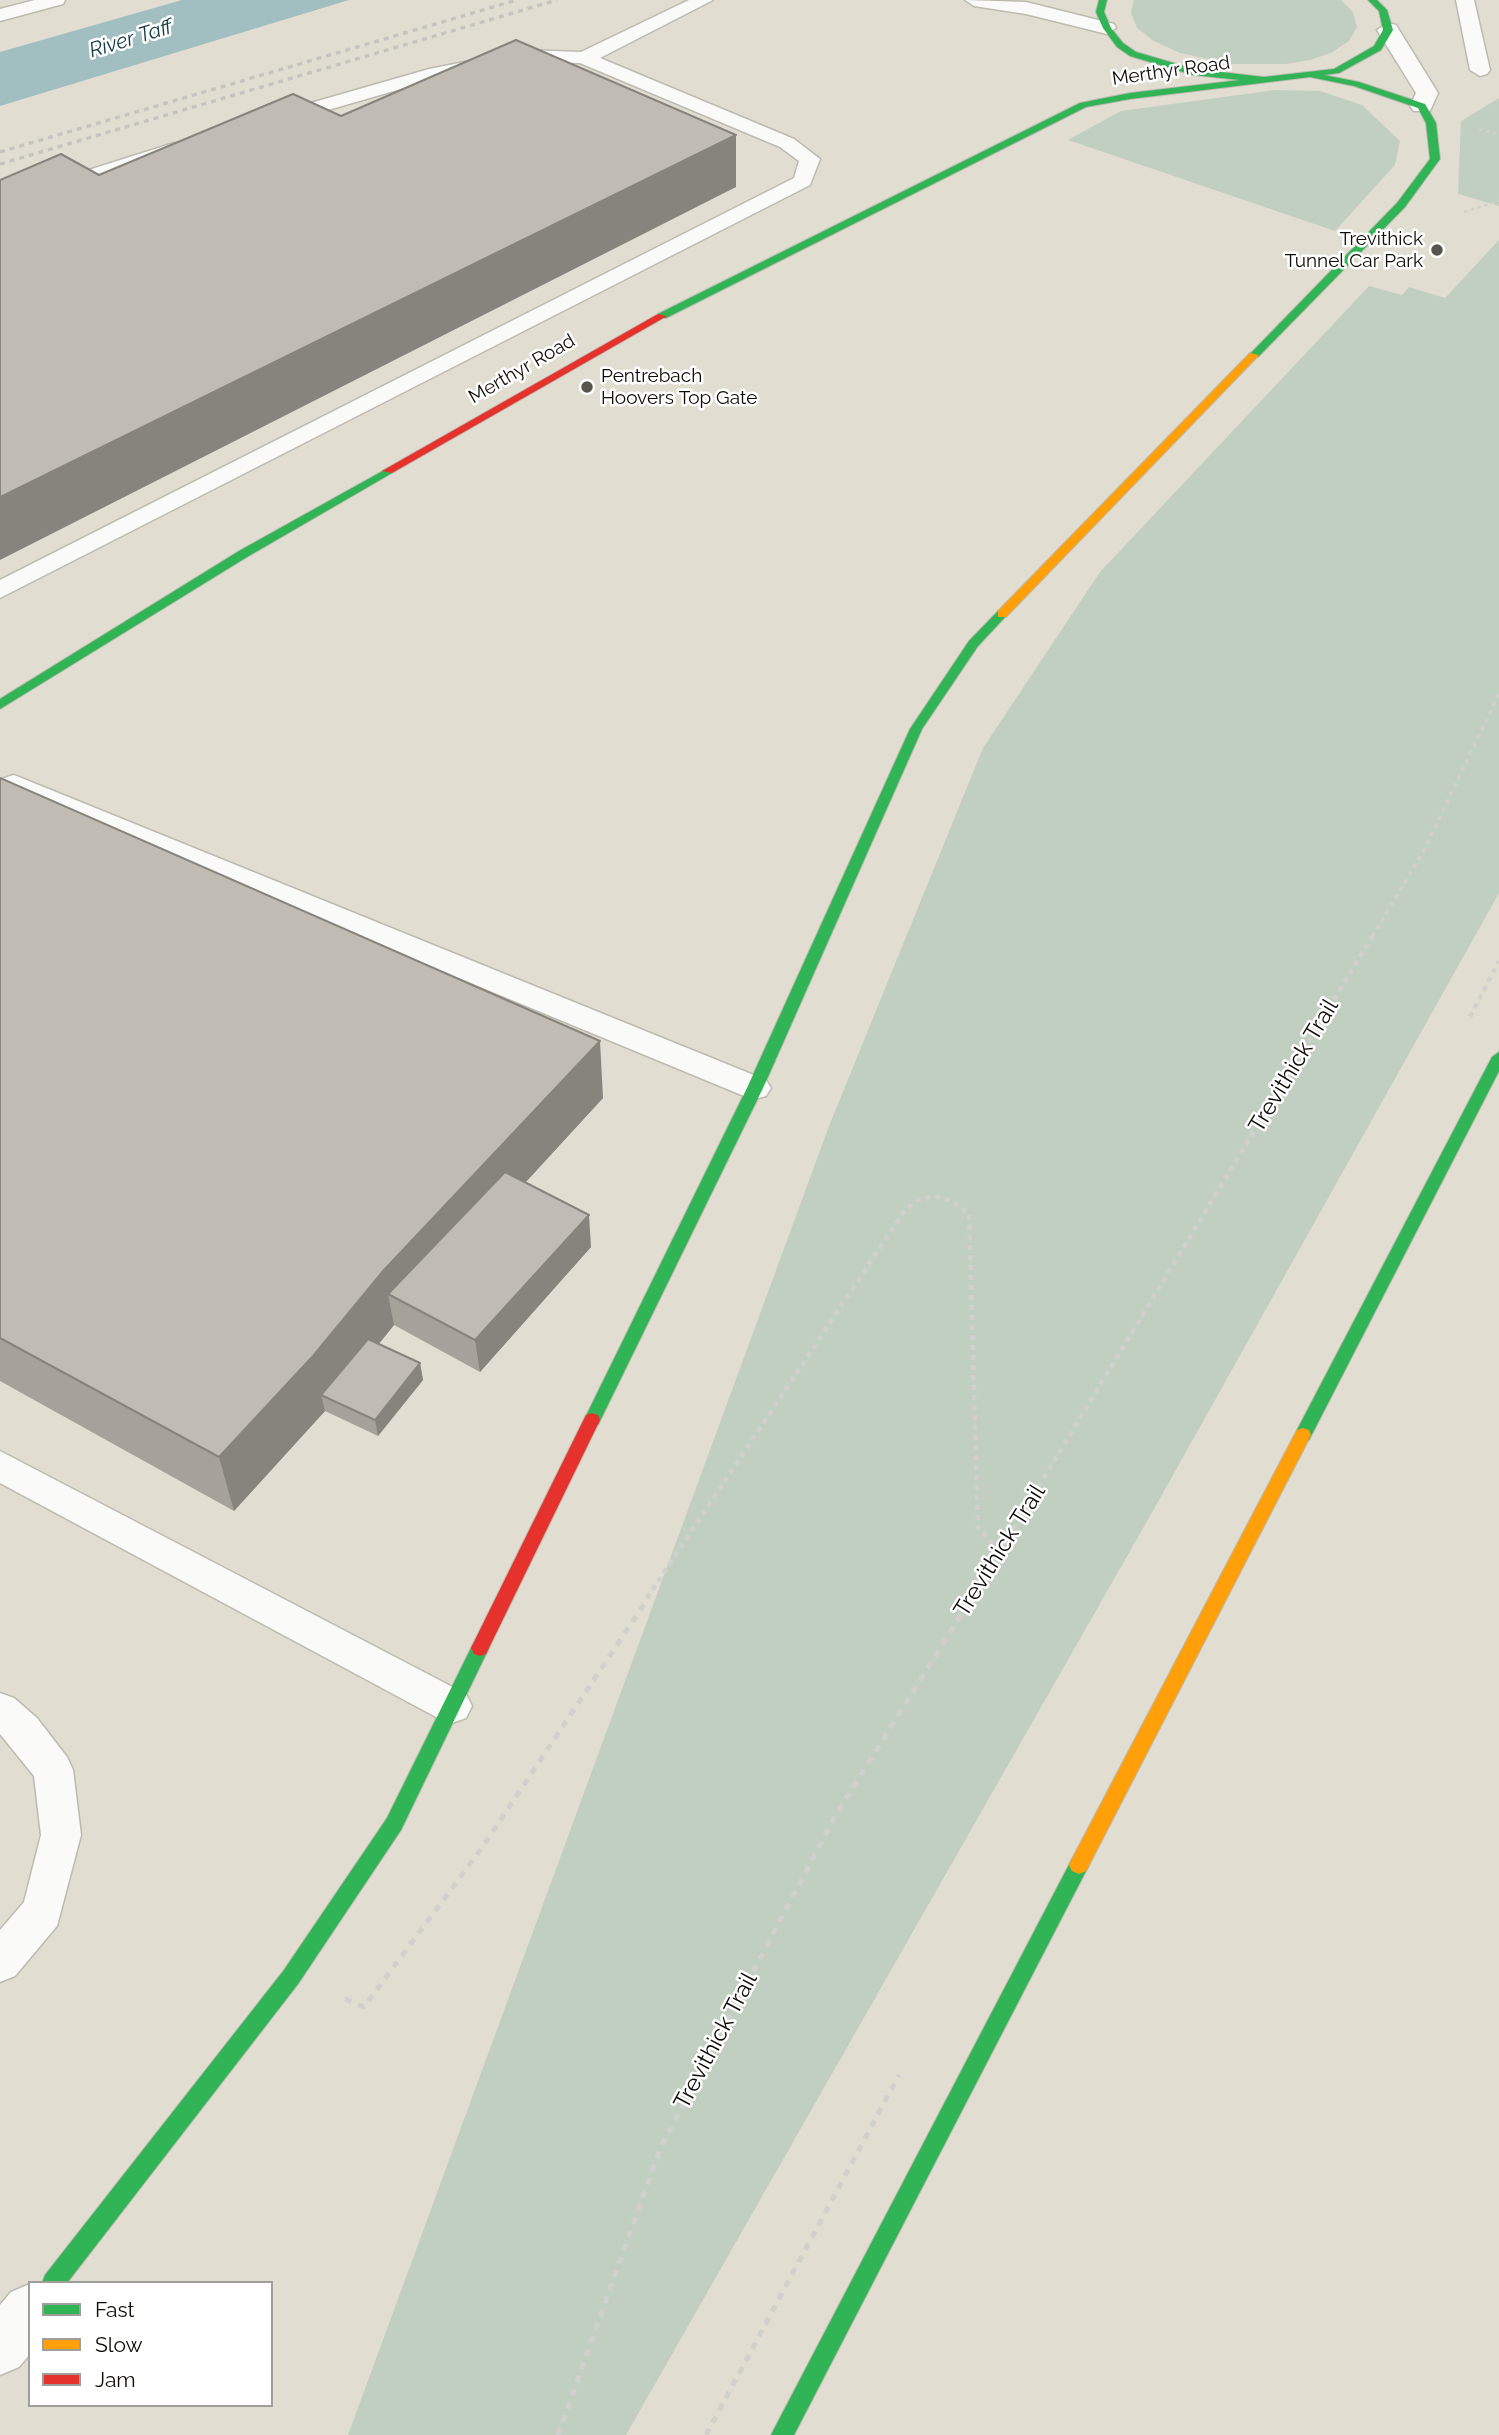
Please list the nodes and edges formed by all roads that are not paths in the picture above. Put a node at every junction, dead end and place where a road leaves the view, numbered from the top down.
1 (56, 0) edge
2 (704, 0) edge
3 (974, 0) edge
4 (1094, 0) edge
5 (1103, 0) edge
6 (1465, 0) edge
7 (1026, 8) junction
8 (1381, 10) edge
9 (0, 15) edge
10 (1107, 29) junction
11 (1120, 45) junction
12 (584, 58) junction
13 (1123, 66) dead end
14 (1480, 70) dead end
15 (1314, 76) junction
16 (1264, 80) junction
17 (1106, 82) dead end
18 (1083, 105) junction
19 (1422, 106) junction
20 (259, 124) edge
21 (196, 143) edge
22 (0, 205) edge
23 (0, 590) edge
24 (0, 705) edge
25 (14, 784) edge
26 (1499, 1057) edge
27 (755, 1088) junction
28 (0, 1466) edge
29 (453, 1706) junction
30 (0, 1710) edge
31 (0, 1962) edge
32 (55, 2281) edge
33 (28, 2313) edge
34 (0, 2348) edge
35 (782, 2435) edge

1 - 9 lane
2 - 12 lane
3 - 7 lane
4 - 7 lane
5 - 10 main road
6 - 14 lane
7 - 10 lane
8 - 15 main road
8 - 19 street
10 - 11 main road
11 - 13 main road, Merthyr Road
11 - 16 main road
12 - 20 lane
12 - 23 lane
15 - 16 main road
15 - 19 main road
16 - 18 main road, Merthyr Road
17 - 18 main road, Merthyr Road
18 - 24 main road, Merthyr Road
19 - 27 main road
21 - 22 lane
25 - 27 lane
26 - 35 main road
27 - 29 main road
28 - 29 lane
29 - 32 main road
30 - 31 lane
33 - 34 street

